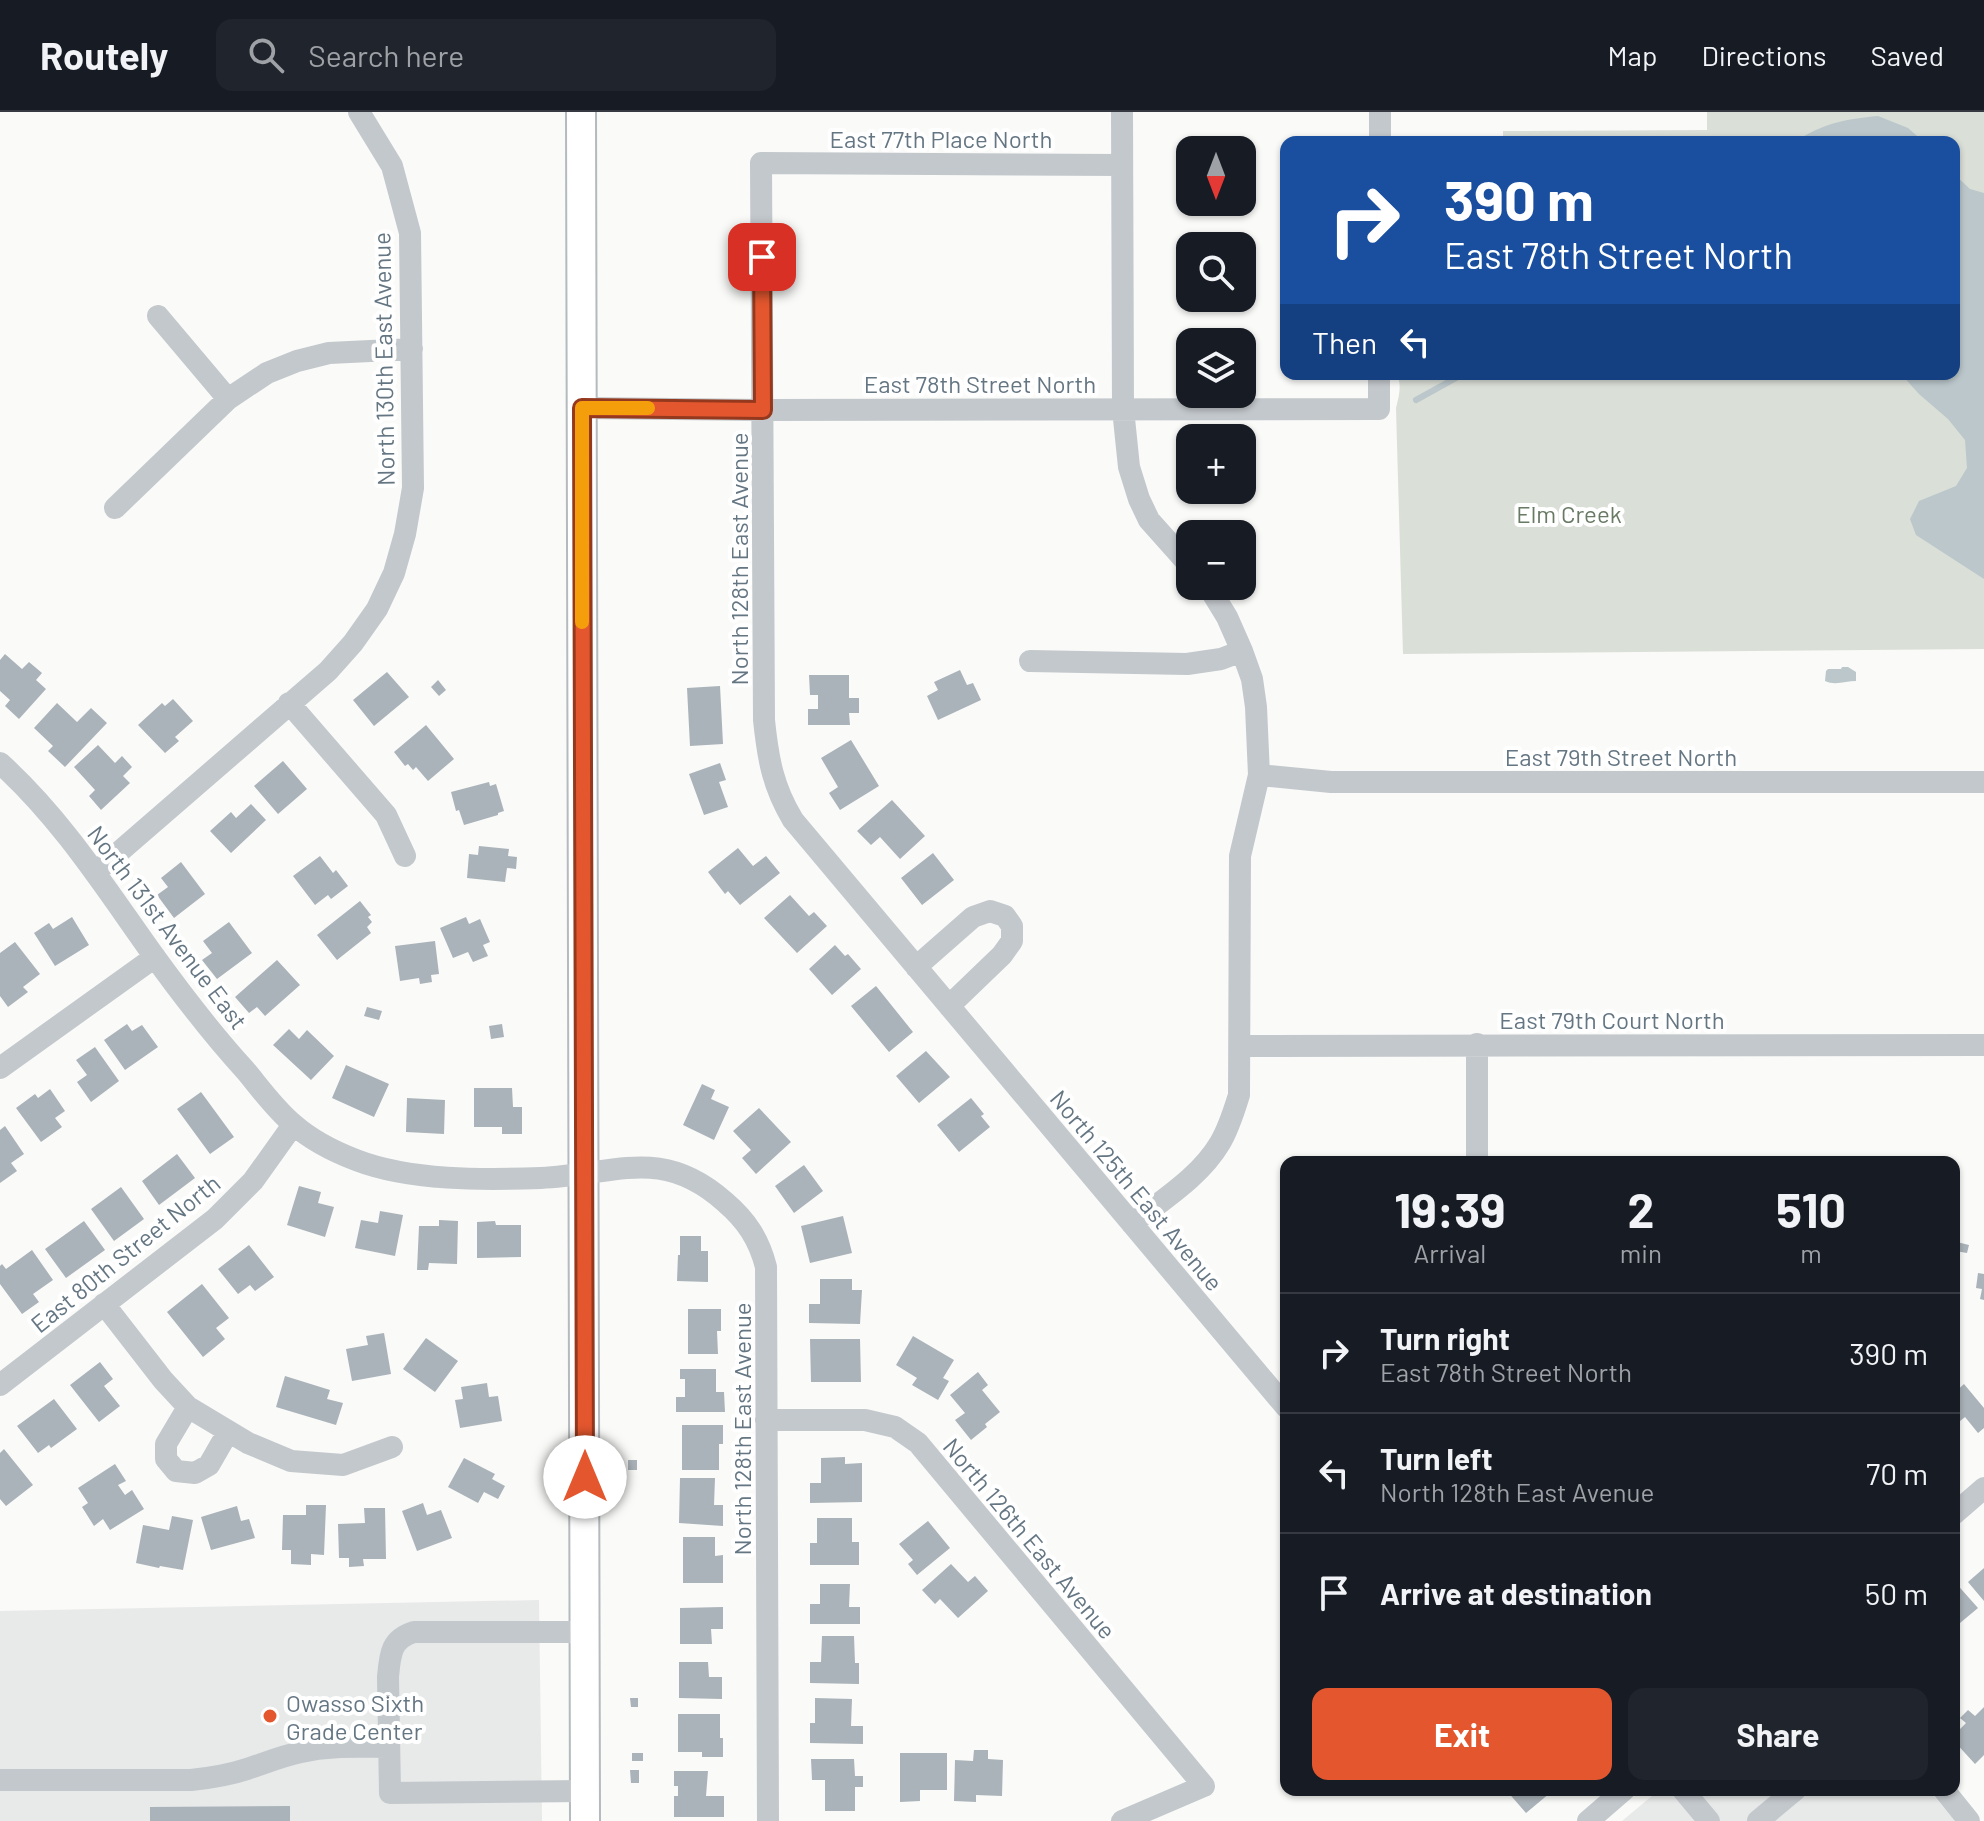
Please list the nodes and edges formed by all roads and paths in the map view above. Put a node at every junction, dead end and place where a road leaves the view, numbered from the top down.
1 (359, 112) edge
2 (581, 112) edge
3 (1122, 112) edge
4 (1380, 112) edge
5 (1380, 136) edge
6 (761, 163) joint
7 (1122, 165) junction
8 (158, 316) dead end
9 (412, 349) junction
10 (1379, 380) edge
11 (228, 399) junction
12 (582, 408) junction
13 (1123, 409) junction
14 (763, 410) junction
15 (115, 508) dead end
16 (1176, 550) edge
17 (1217, 600) edge
18 (1242, 651) junction
19 (1030, 661) dead end
20 (289, 703) junction
21 (0, 763) edge
22 (1259, 775) junction
23 (1984, 782) edge
24 (815, 846) joint
25 (405, 856) dead end
26 (96, 872) junction
27 (155, 957) junction
28 (916, 967) junction
29 (949, 1006) junction
30 (1477, 1044) junction
31 (1984, 1045) edge
32 (1240, 1046) junction
33 (0, 1068) edge
34 (293, 1125) junction
35 (1477, 1156) edge
36 (583, 1172) junction
37 (1132, 1224) junction
38 (104, 1304) junction
39 (0, 1385) edge
40 (1280, 1400) edge
41 (188, 1407) junction
42 (766, 1420) junction
43 (228, 1432) junction
44 (392, 1447) dead end
45 (1984, 1488) edge
46 (1960, 1509) edge
47 (585, 1632) junction
48 (389, 1747) junction
49 (0, 1780) edge
50 (585, 1791) junction
51 (1611, 1796) edge
52 (1696, 1796) edge
53 (1788, 1796) edge
54 (1949, 1796) edge
55 (1984, 1815) edge
56 (585, 1821) edge
57 (768, 1821) edge
58 (1122, 1821) edge
59 (1588, 1821) edge
60 (1709, 1821) edge
61 (1758, 1821) edge
62 (1969, 1821) edge
63 (1976, 1821) edge

1 - 9 street, North 130th East Avenue
2 - 12 main road
3 - 7 street
4 - 5 street
6 - 7 street, East 77th Place North
6 - 14 street, North 128th East Avenue
7 - 13 street
8 - 11 street
9 - 11 street
9 - 20 street, North 130th East Avenue
10 - 13 street, East 78th Street North
11 - 15 street
12 - 14 street, East 78th Street North
12 - 36 main road
13 - 14 street, East 78th Street North
13 - 16 street
14 - 24 street, North 128th East Avenue
17 - 18 street
18 - 19 street
18 - 22 street
20 - 25 street
20 - 26 street, North 130th East Avenue
21 - 26 street, North 131st Avenue East
22 - 23 street, East 79th Street North
22 - 32 street
24 - 28 street, North 125th East Avenue
26 - 27 street, North 131st Avenue East
27 - 33 street
27 - 34 street, North 131st Avenue East
28 - 29 street, North 125th East Avenue
28 - 29 street
29 - 37 street, North 125th East Avenue
30 - 31 street, East 79th Court North
30 - 32 street, East 79th Court North
30 - 35 street
32 - 37 street
34 - 36 street
34 - 38 street, East 80th Street North
36 - 42 street, North 128th East Avenue
36 - 47 main road
37 - 40 street, North 125th East Avenue
38 - 39 street, East 80th Street North
38 - 41 street
41 - 43 street
41 - 43 street
42 - 57 street, North 128th East Avenue
42 - 58 street, North 126th East Avenue
43 - 44 street
45 - 46 street
47 - 48 street
47 - 50 main road
48 - 49 street
48 - 50 street
50 - 56 main road
51 - 59 street
52 - 60 street
53 - 61 street
54 - 62 street
55 - 63 street

